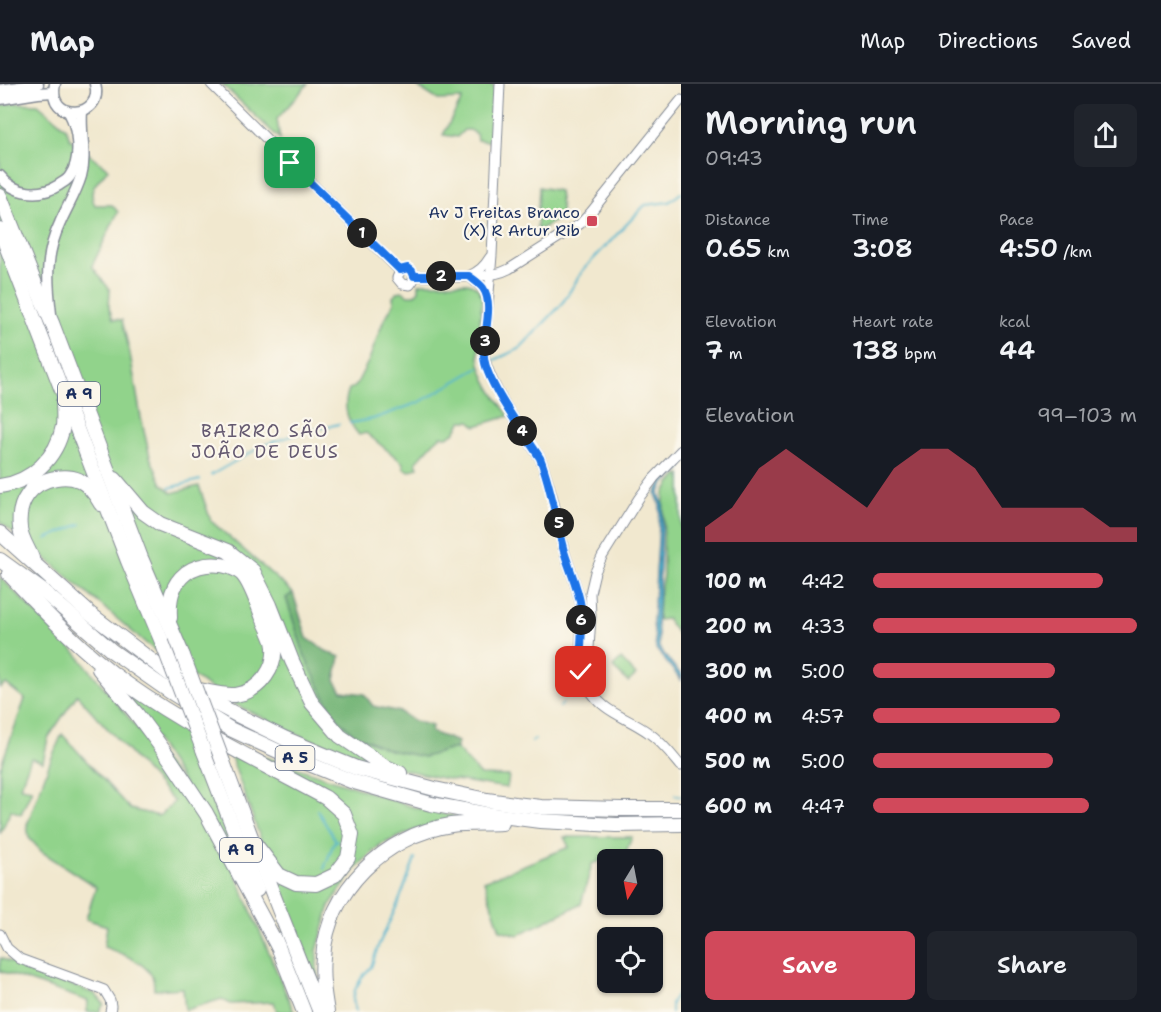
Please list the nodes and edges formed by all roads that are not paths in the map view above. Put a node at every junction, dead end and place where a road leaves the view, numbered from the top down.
1 (24, 84) edge
2 (38, 84) edge
3 (211, 84) edge
4 (500, 84) edge
5 (98, 86) edge
6 (54, 88) edge
7 (5, 90) edge
8 (0, 99) edge
9 (681, 100) edge
10 (69, 112) junction
11 (82, 112) junction
12 (0, 176) edge
13 (0, 196) edge
14 (0, 230) edge
15 (0, 242) edge
16 (492, 255) junction
17 (514, 266) junction
18 (14, 267) junction
19 (400, 270) junction
20 (490, 275) junction
21 (414, 276) junction
22 (469, 276) junction
23 (488, 299) junction
24 (52, 323) junction
25 (57, 380) junction
26 (681, 450) edge
27 (105, 466) junction
28 (0, 486) edge
29 (116, 530) junction
30 (0, 533) edge
31 (0, 562) edge
32 (34, 562) junction
33 (171, 629) junction
34 (589, 648) dead end
35 (93, 656) junction
36 (189, 689) junction
37 (681, 766) edge
38 (435, 789) junction
39 (677, 809) edge
40 (540, 822) junction
41 (681, 824) edge
42 (252, 840) junction
43 (0, 934) edge
44 (279, 947) junction
45 (110, 1000) junction
46 (105, 1012) edge
47 (110, 1012) edge
48 (304, 1012) edge
49 (320, 1012) edge
50 (327, 1012) edge

1 - 7 main road
2 - 7 main road
3 - 19 street
4 - 16 street
5 - 11 main road
6 - 8 main road
6 - 10 main road
9 - 17 street
10 - 11 main road
10 - 12 main road
11 - 24 main road
13 - 24 highway, A 9
14 - 18 highway, A 9
15 - 18 highway
16 - 17 street
16 - 20 street
16 - 22 street
17 - 20 street
18 - 25 highway, A 9
19 - 21 street
19 - 21 street
20 - 22 street
20 - 23 street
21 - 22 street
22 - 23 street
23 - 37 street
24 - 27 highway, A 9
25 - 28 highway
25 - 29 highway, A 9
26 - 34 street
27 - 33 highway, A 9
27 - 38 highway
29 - 32 highway
29 - 44 highway, A 9, bridge
30 - 32 highway, A 5
31 - 35 highway
31 - 40 highway, A 5
32 - 36 highway, A 5
33 - 36 highway
33 - 42 highway, A 9, bridge
35 - 42 highway
35 - 44 highway
36 - 38 highway, A 5
38 - 39 highway, A 5
40 - 41 highway, A 5
40 - 50 highway
42 - 49 highway, A 9
43 - 45 street
44 - 48 highway, A 9
45 - 46 street
45 - 47 street

